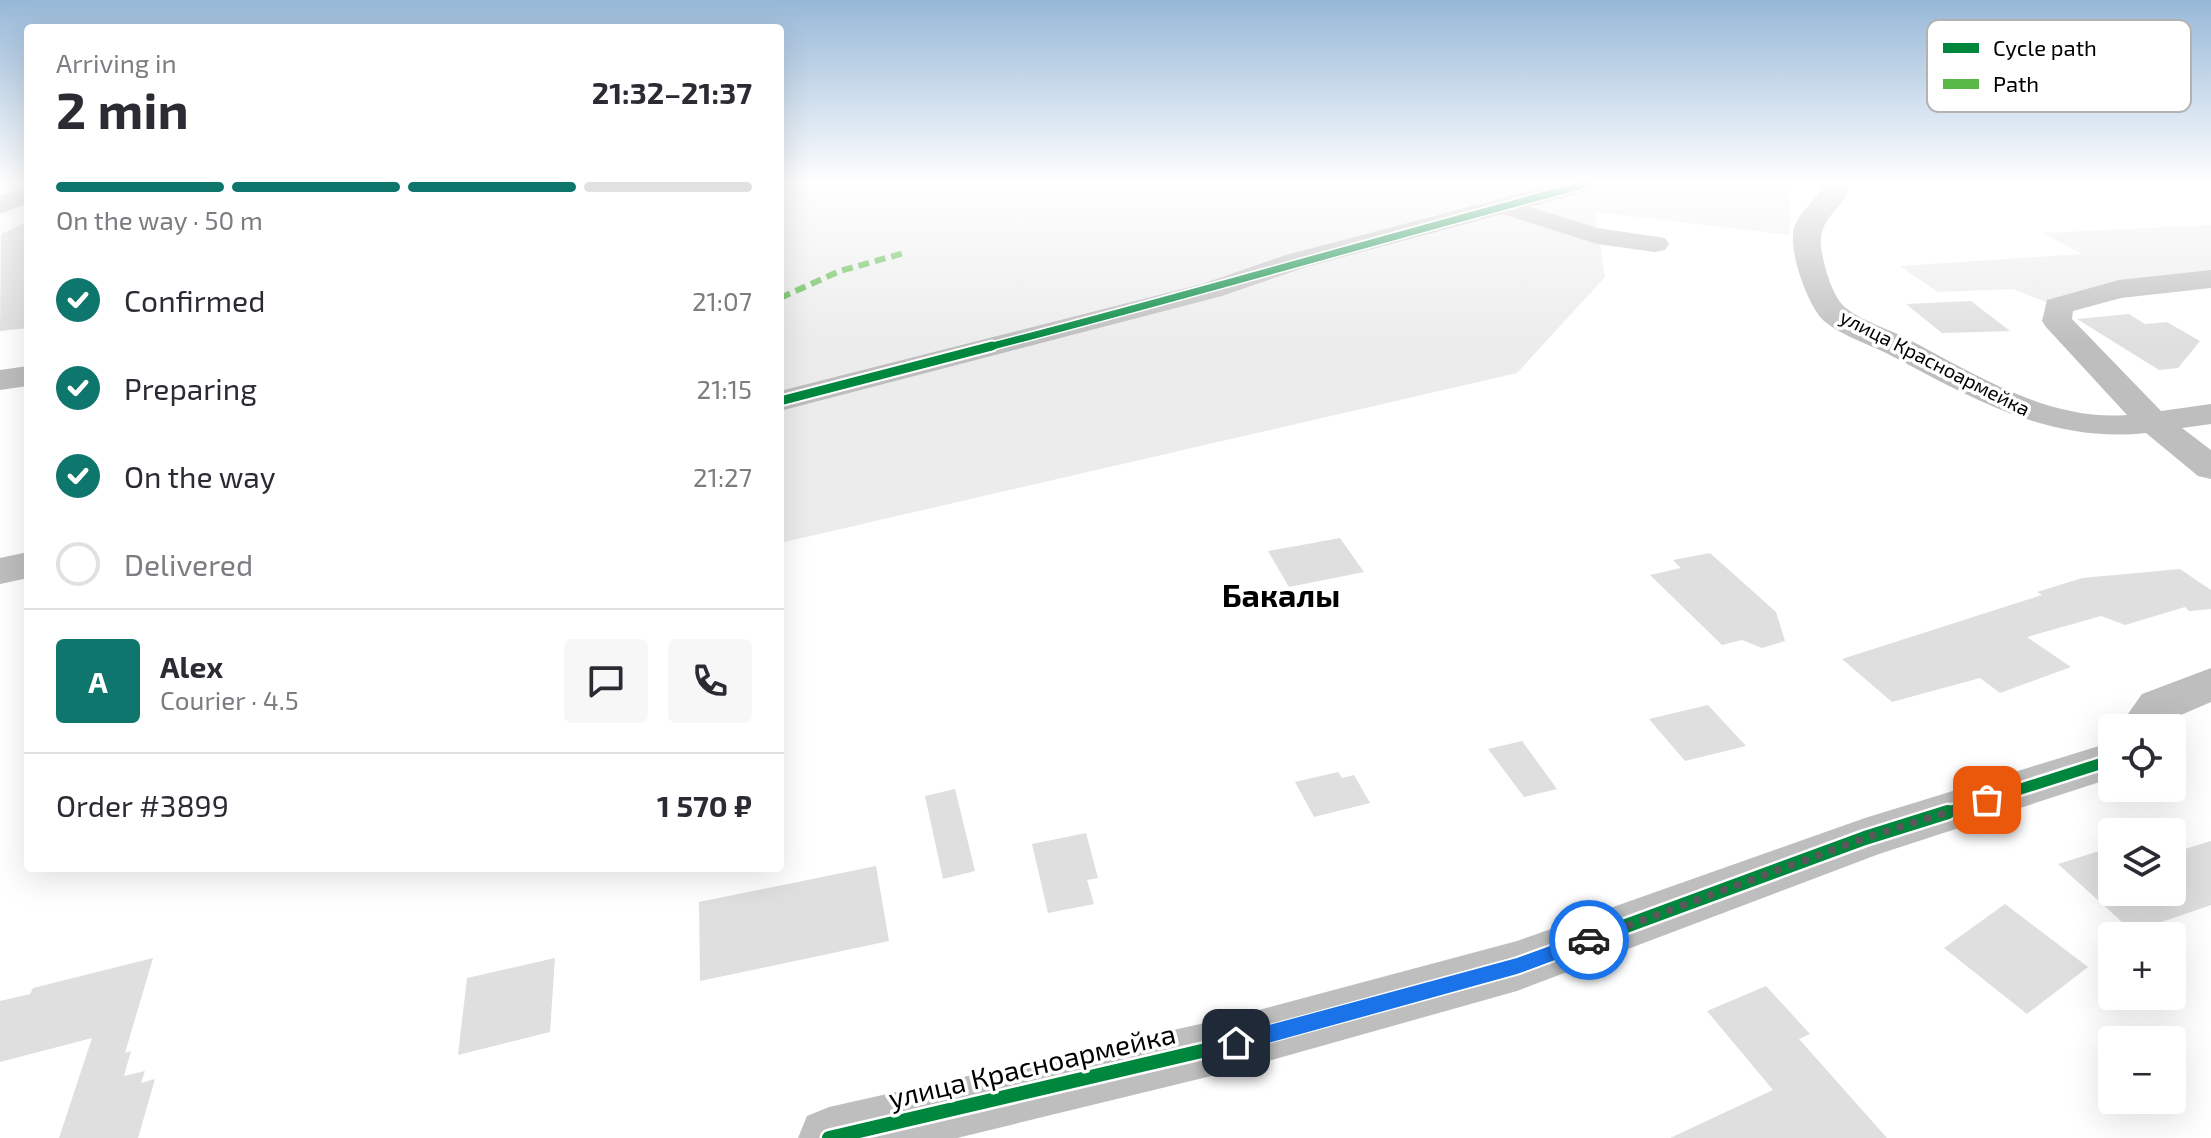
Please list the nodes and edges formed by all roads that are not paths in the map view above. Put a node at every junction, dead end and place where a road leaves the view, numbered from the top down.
1 (1391, 236) edge
2 (1589, 236) edge
3 (1807, 236) edge
4 (1655, 244) dead end
5 (2211, 279) edge
6 (24, 377) edge
7 (0, 380) edge
8 (784, 400) edge
9 (2211, 414) edge
10 (2153, 422) junction
11 (2211, 468) edge
12 (24, 566) edge
13 (0, 571) edge
14 (2211, 684) edge
15 (2152, 714) edge
16 (2098, 764) edge
17 (829, 1138) edge

1 - 8 street
2 - 4 street
3 - 10 street, улица Красноармейка
5 - 10 street
6 - 7 street
9 - 10 street, улица Красноармейка
10 - 11 street
12 - 13 street
14 - 15 street
16 - 17 street, улица Красноармейка

